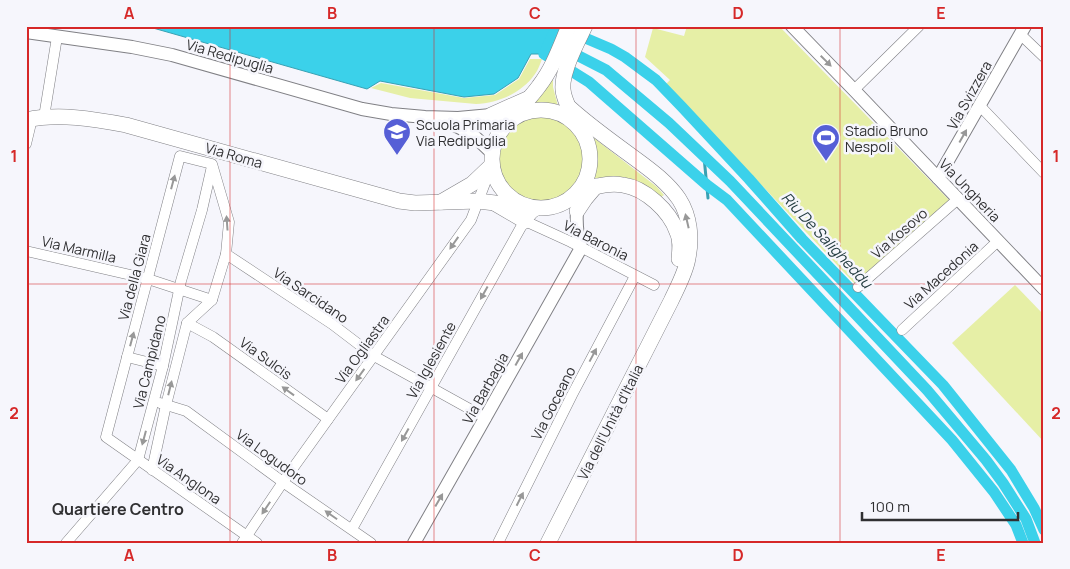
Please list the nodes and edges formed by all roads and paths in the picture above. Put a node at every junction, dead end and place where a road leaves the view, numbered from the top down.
1 (920, 26) edge
2 (577, 27) edge
3 (797, 28) edge
4 (1023, 31) edge
5 (26, 32) edge
6 (57, 37) junction
7 (1044, 57) edge
8 (558, 71) junction
9 (854, 90) junction
10 (529, 98) junction
11 (980, 106) junction
12 (491, 115) junction
13 (424, 117) junction
14 (514, 117) junction
15 (34, 119) edge
16 (582, 124) junction
17 (26, 144) edge
18 (214, 157) junction
19 (487, 159) junction
20 (1044, 173) edge
21 (938, 178) junction
22 (597, 186) junction
23 (578, 192) junction
24 (958, 200) junction
25 (478, 201) junction
26 (440, 202) junction
27 (495, 203) junction
28 (520, 204) junction
29 (539, 209) junction
30 (577, 211) junction
31 (525, 221) junction
32 (998, 242) junction
33 (581, 248) junction
34 (26, 251) edge
35 (226, 254) junction
36 (635, 276) junction
37 (148, 279) junction
38 (654, 285) dead end
39 (858, 288) dead end
40 (180, 289) junction
41 (1044, 289) edge
42 (212, 300) junction
43 (671, 301) junction
44 (187, 323) junction
45 (902, 330) dead end
46 (374, 356) junction
47 (128, 357) junction
48 (163, 366) junction
49 (431, 388) junction
50 (154, 402) junction
51 (166, 405) junction
52 (486, 418) junction
53 (328, 419) junction
54 (106, 437) joint
55 (138, 460) junction
56 (152, 470) junction
57 (283, 482) junction
58 (352, 529) junction
59 (244, 539) edge
60 (66, 543) edge
61 (257, 543) edge
62 (371, 543) edge
63 (414, 543) edge
64 (498, 543) edge
65 (548, 543) edge

1 - 9 street
2 - 8 main road
3 -> 9 street, Via Ungheria
4 - 7 street
4 - 11 street, Via Svizzera
5 - 6 street, Via Redipuglia
6 - 13 street, Via Redipuglia
6 - 15 street
8 - 10 main road
8 - 16 main road
9 - 21 street, Via Ungheria
10 - 12 main road
10 - 14 main road
11 - 20 street
21 -> 11 street, Via Svizzera
12 - 13 street, Via Redipuglia
12 - 14 street, Via Redipuglia
13 - 19 street, Via Redipuglia
14 - 16 main road
14 - 19 main road
15 - 17 street
15 - 18 main road, Via Roma
16 - 23 main road
43 -> 16 main road, Via dell'Unità d'Italia
18 - 26 main road, Via Roma
35 -> 18 street
37 -> 18 street, Via della Giara
18 - 40 street, Via Campidano
19 - 25 street, Via Ogliastra
19 - 26 main road, Via Roma
19 - 28 main road
21 - 24 street, Via Ungheria
22 - 23 main road, Via dell'Unità d'Italia
22 - 30 main road
22 - 43 main road, Via dell'Unità d'Italia
23 - 29 main road
23 - 30 main road
24 - 32 street, Via Ungheria
24 - 39 street, Via Kosovo
25 - 26 main road, Via Roma
25 - 27 main road, Via Roma
25 -> 46 street, Via Ogliastra
27 - 28 main road, Via Roma
27 - 31 main road
28 - 29 main road
29 - 31 street, Via Iglesiente
30 - 33 street
31 - 33 street, Via Baronia
31 -> 49 street, Via Iglesiente
32 - 41 street, Via Ungheria
32 - 45 street, Via Macedonia
33 - 36 street, Via Baronia
52 -> 33 street, Via Barbagia
34 - 37 street, Via Marmilla
35 - 42 street
35 - 46 street, Via Sarcidano
36 - 38 street, Via Baronia
64 -> 36 street, Via Goceano
37 - 40 street, Via Marmilla
47 -> 37 street, Via della Giara
40 - 42 street, Via Marmilla
40 - 48 street, Via Campidano
42 - 44 street, Via Campidano
43 - 65 main road, Via dell'Unità d'Italia
51 -> 44 street, Via Campidano
53 -> 44 street, Via Sulcis
46 - 49 street, Via Sarcidano
46 -> 53 street, Via Ogliastra
47 - 48 street
47 - 54 street, Via della Giara
48 - 50 street, Via Campidano
49 - 52 street, Via Sarcidano
49 -> 58 street, Via Iglesiente
50 - 51 street, Via Logudoro
50 -> 55 street, Via Campidano
51 - 56 street, Via Campidano
51 - 57 street, Via Logudoro
63 -> 52 street, Via Barbagia
53 - 57 street, Via Ogliastra
54 - 55 street, Via Anglona
55 - 56 street, Via Anglona
55 - 60 street, Via Campidano
56 - 59 street, Via Anglona
58 -> 57 street, Via Logudoro
57 -> 59 street, Via Ogliastra
58 - 62 street, Via Logudoro
59 - 61 street, Via Anglona

